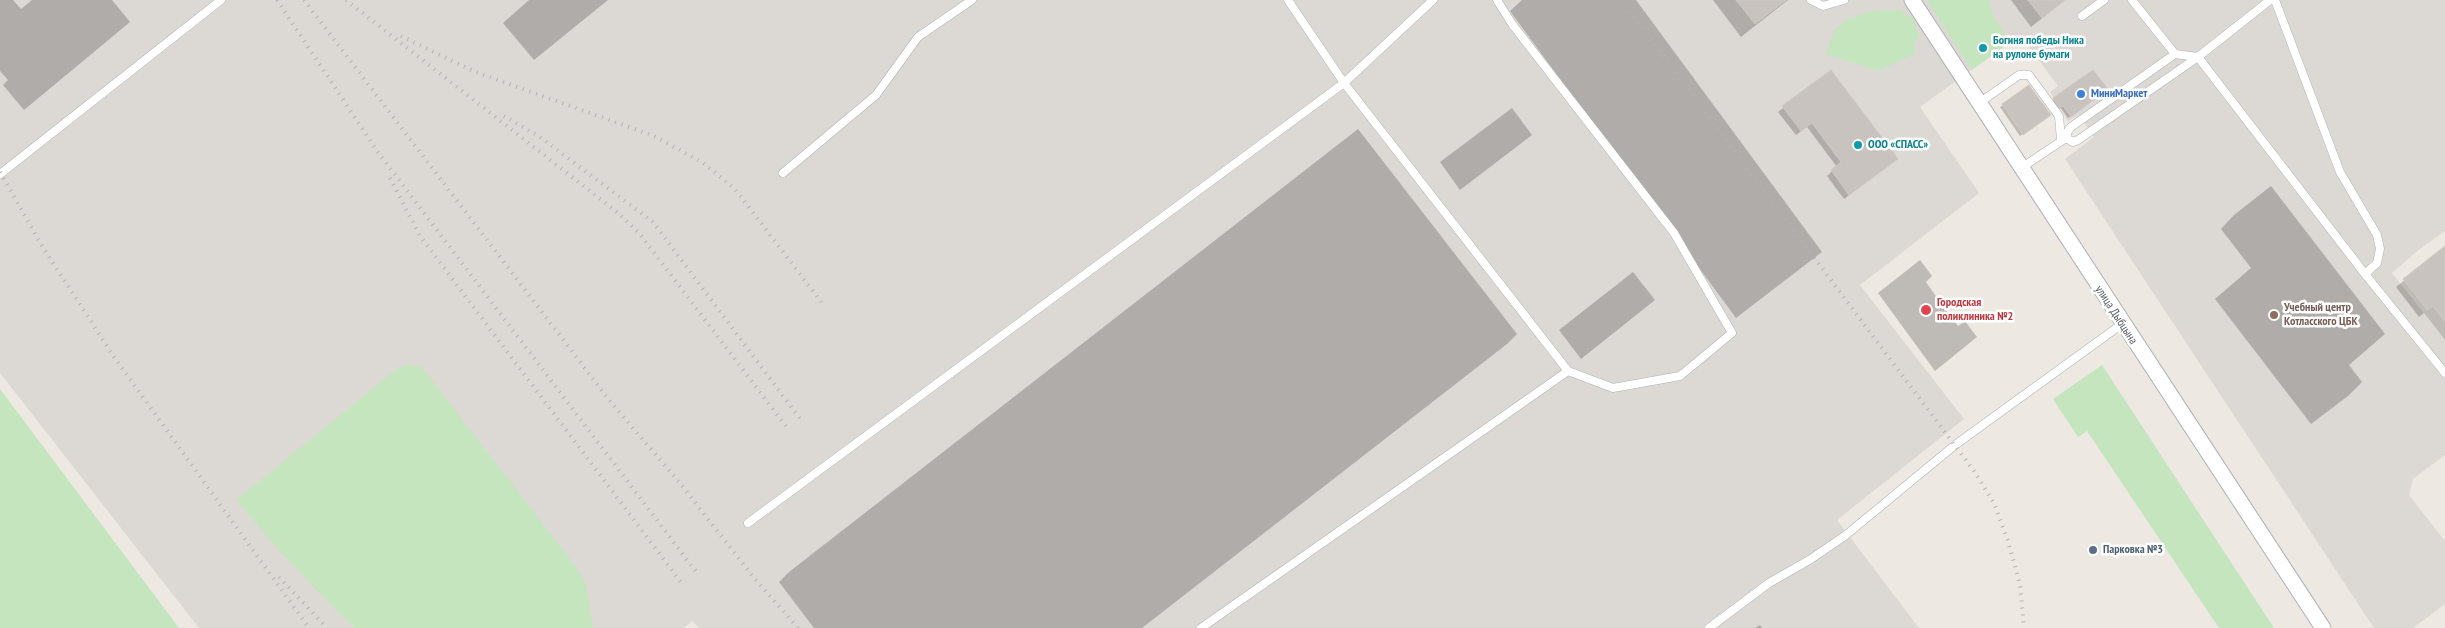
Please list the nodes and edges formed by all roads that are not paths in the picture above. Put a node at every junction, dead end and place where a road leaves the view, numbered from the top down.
1 (221, 0) edge
2 (972, 0) edge
3 (1288, 0) edge
4 (1433, 0) edge
5 (1497, 0) edge
6 (1811, 0) edge
7 (1844, 0) edge
8 (1912, 0) edge
9 (2104, 0) edge
10 (2132, 0) edge
11 (2270, 0) edge
12 (2275, 0) edge
13 (2082, 16) dead end
14 (2175, 54) junction
15 (2198, 57) junction
16 (1344, 83) junction
17 (1979, 103) junction
18 (2064, 140) junction
19 (2021, 168) junction
20 (783, 173) dead end
21 (0, 174) edge
22 (2365, 274) junction
23 (2122, 324) junction
24 (1568, 371) junction
25 (2445, 373) edge
26 (748, 523) dead end
27 (1201, 628) edge
28 (1709, 628) edge
29 (2323, 628) edge

1 - 21 lane
2 - 20 lane
3 - 16 lane
4 - 16 lane
5 - 24 lane
6 - 7 lane
8 - 17 street, улица Дыбцына
9 - 13 lane
10 - 14 lane
11 - 15 lane
12 - 22 lane
14 - 15 lane
14 - 18 lane
15 - 18 lane
15 - 22 lane
16 - 24 lane
16 - 26 lane
17 - 18 lane
17 - 19 street, улица Дыбцына
18 - 19 lane
19 - 23 street, улица Дыбцына
22 - 25 lane
23 - 28 lane
23 - 29 street, улица Дыбцына
24 - 27 lane

